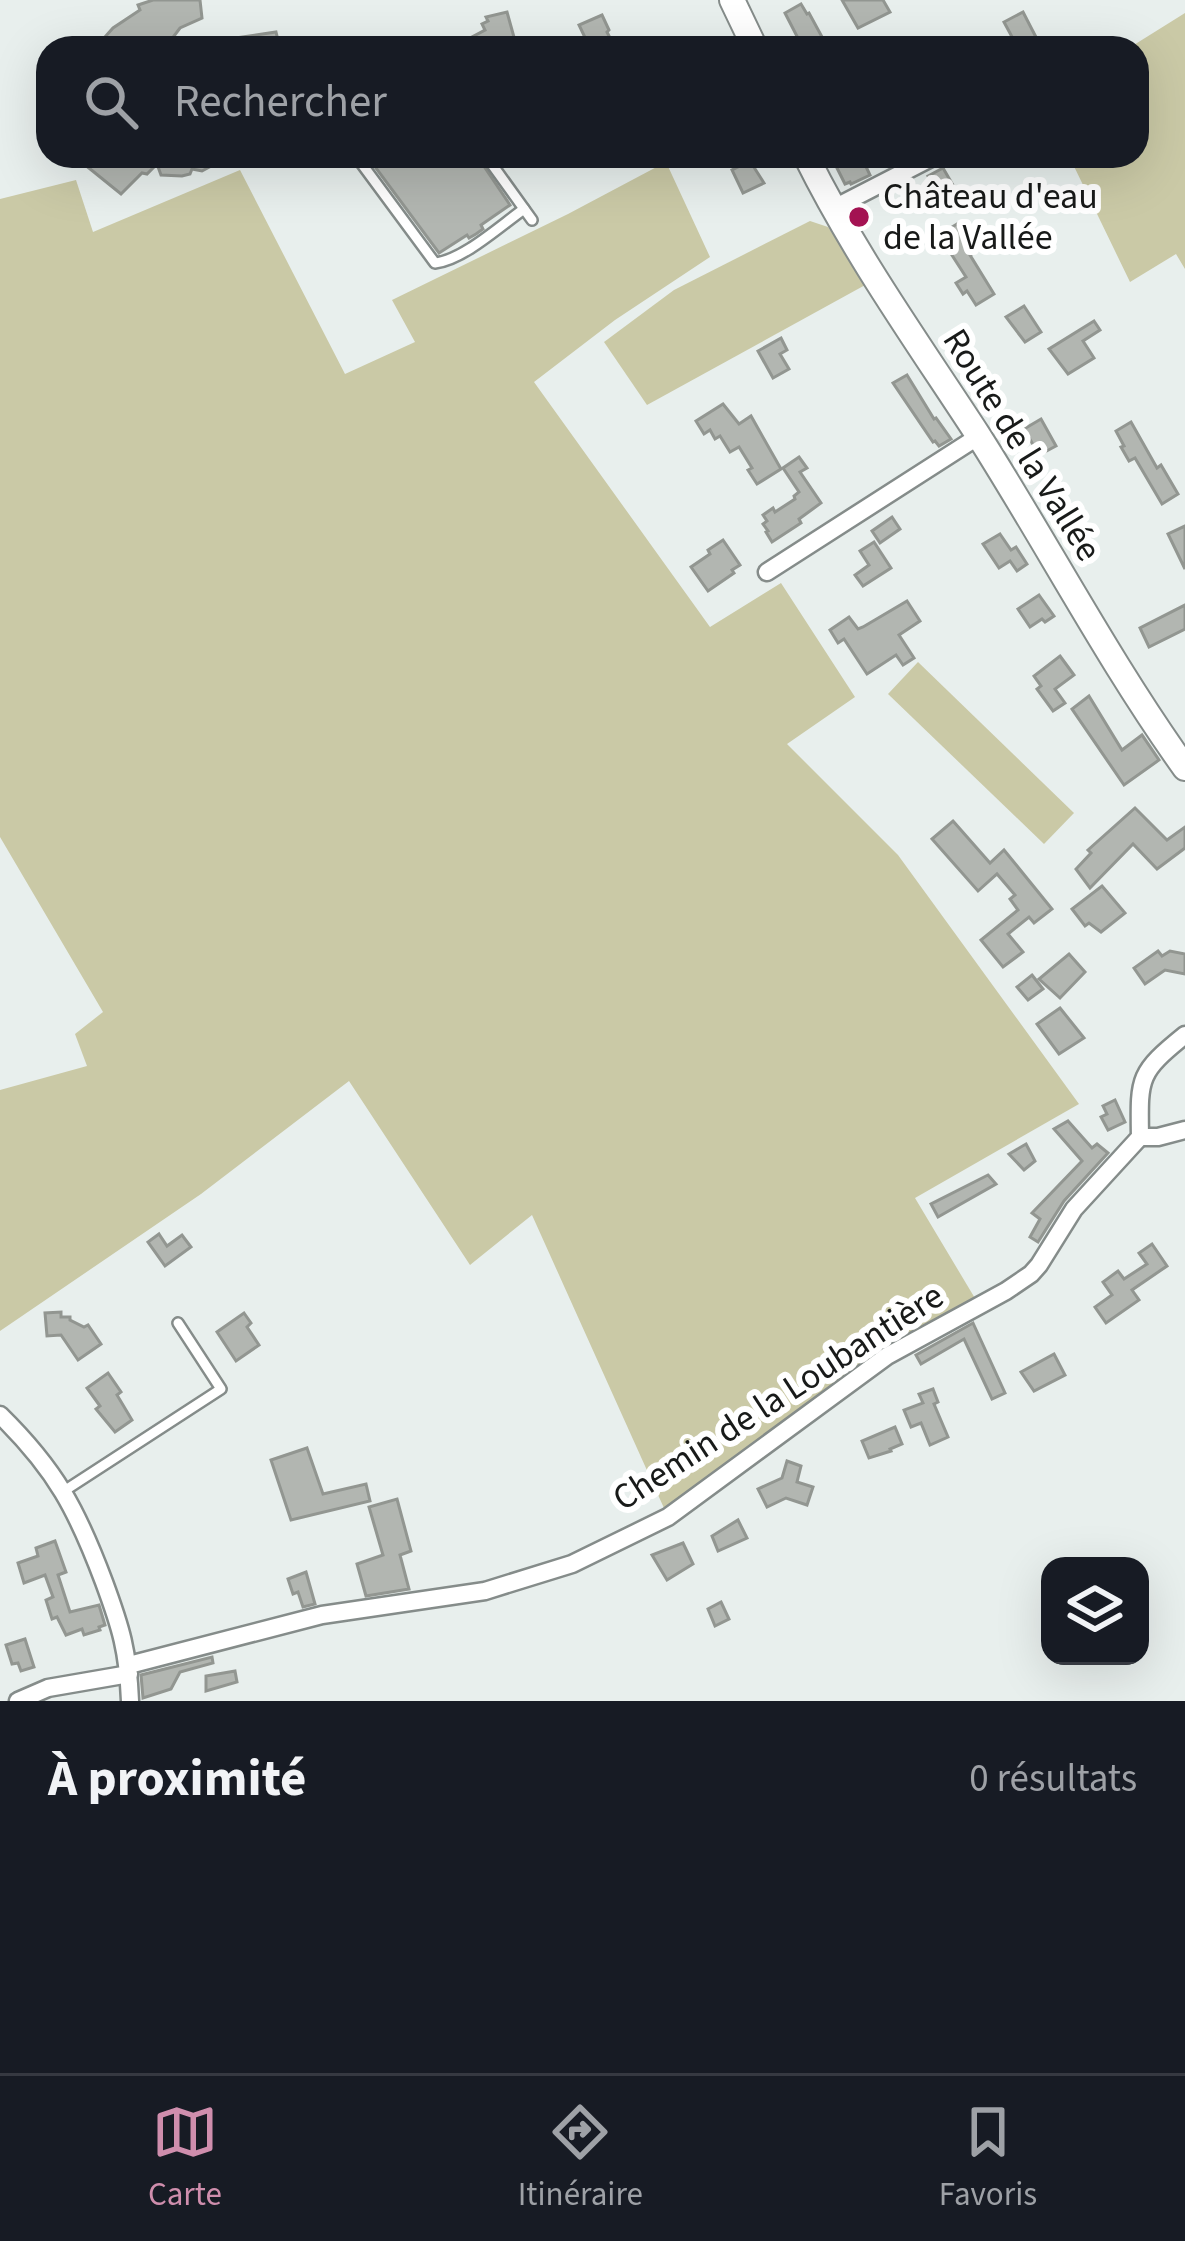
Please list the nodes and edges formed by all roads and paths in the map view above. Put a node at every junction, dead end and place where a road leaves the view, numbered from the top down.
1 (733, 0) edge
2 (750, 36) edge
3 (365, 168) edge
4 (495, 168) edge
5 (812, 168) edge
6 (912, 168) edge
7 (524, 209) junction
8 (832, 209) junction
9 (532, 220) dead end
10 (979, 436) junction
11 (767, 572) dead end
12 (1185, 768) edge
13 (1185, 1035) edge
14 (1185, 1130) edge
15 (1140, 1137) junction
16 (178, 1323) dead end
17 (0, 1415) edge
18 (64, 1491) junction
19 (129, 1669) junction
20 (18, 1701) edge
21 (130, 1701) edge

1 - 2 street
3 - 7 lane
4 - 7 lane
5 - 8 street, Route de la Vallée
6 - 8 street
7 - 9 lane
8 - 10 street, Route de la Vallée
10 - 11 street
10 - 12 street, Route de la Vallée
13 - 15 street
14 - 15 street
15 - 19 street, Chemin de la Loubantière
16 - 18 lane
17 - 18 street
18 - 19 street
19 - 20 street, Chemin de la Loubantière
19 - 21 street

